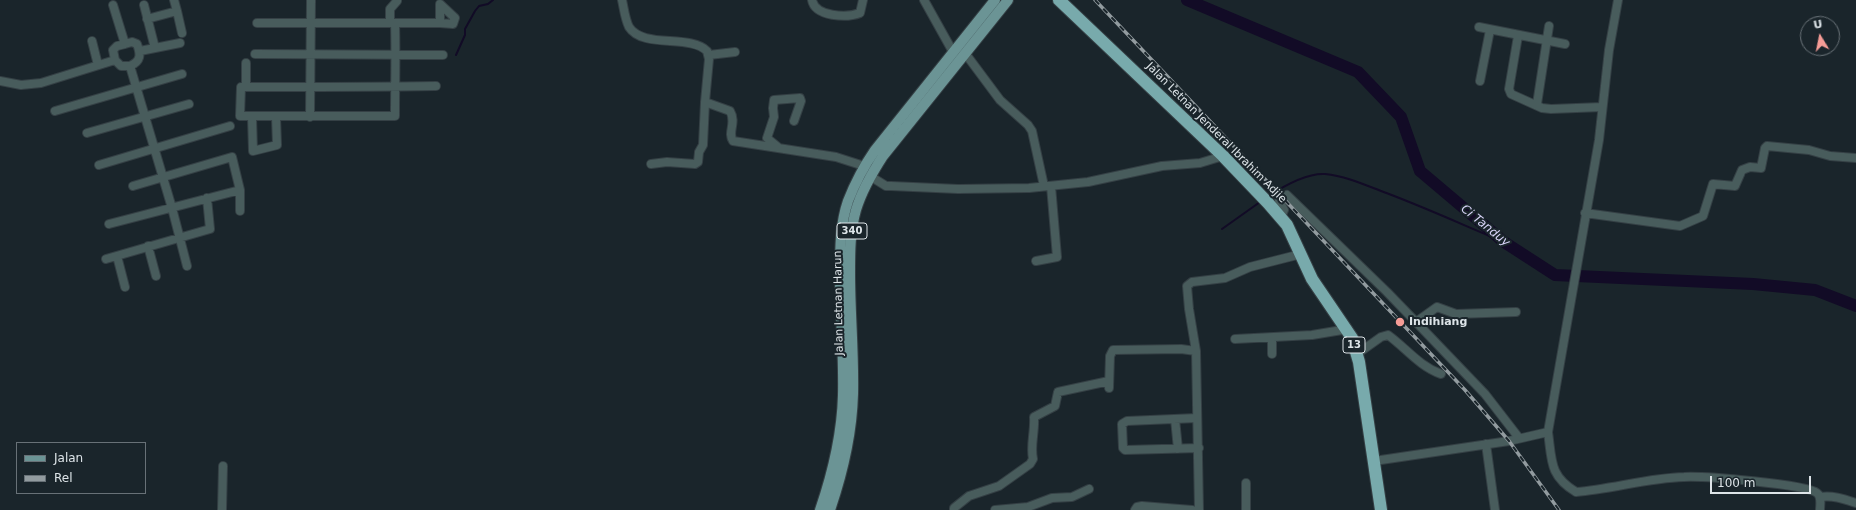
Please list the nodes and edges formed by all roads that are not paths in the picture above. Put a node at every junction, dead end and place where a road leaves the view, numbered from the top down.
1 (174, 0) edge
2 (310, 0) edge
3 (622, 0) edge
4 (812, 0) edge
5 (863, 0) edge
6 (924, 0) edge
7 (995, 0) edge
8 (1008, 0) edge
9 (1059, 0) edge
10 (1618, 0) edge
11 (397, 1) edge
12 (113, 5) dead end
13 (144, 5) dead end
14 (177, 11) junction
15 (147, 19) junction
16 (310, 22) junction
17 (257, 23) dead end
18 (393, 23) junction
19 (440, 24) dead end
20 (1549, 26) dead end
21 (1479, 27) dead end
22 (1490, 30) junction
23 (182, 33) dead end
24 (1518, 36) junction
25 (1547, 40) junction
26 (92, 41) dead end
27 (180, 42) dead end
28 (125, 44) junction
29 (1565, 44) dead end
30 (155, 48) junction
31 (140, 51) junction
32 (735, 52) dead end
33 (953, 52) junction
34 (965, 53) junction
35 (255, 54) dead end
36 (310, 55) junction
37 (396, 55) junction
38 (709, 55) junction
39 (443, 56) dead end
40 (115, 60) junction
41 (246, 63) dead end
42 (98, 65) junction
43 (130, 66) junction
44 (182, 74) dead end
45 (0, 81) edge
46 (1480, 81) dead end
47 (436, 86) dead end
48 (246, 87) junction
49 (310, 87) junction
50 (395, 87) junction
51 (136, 88) junction
52 (705, 102) junction
53 (189, 104) dead end
54 (1537, 104) junction
55 (1602, 107) junction
56 (55, 111) dead end
57 (144, 117) junction
58 (252, 117) junction
59 (276, 117) junction
60 (310, 117) junction
61 (794, 121) dead end
62 (230, 126) dead end
63 (896, 132) junction
64 (87, 133) dead end
65 (778, 147) junction
66 (153, 148) junction
67 (1224, 156) junction
68 (1856, 158) edge
69 (650, 164) dead end
70 (99, 165) dead end
71 (864, 166) junction
72 (870, 176) junction
73 (162, 178) junction
74 (133, 186) dead end
75 (1048, 186) junction
76 (240, 190) junction
77 (207, 198) junction
78 (172, 208) junction
79 (240, 211) dead end
80 (1585, 213) junction
81 (1281, 217) junction
82 (109, 224) dead end
83 (179, 237) junction
84 (148, 246) junction
85 (1300, 254) junction
86 (118, 256) junction
87 (106, 259) dead end
88 (1036, 261) dead end
89 (187, 266) dead end
90 (156, 276) dead end
91 (125, 287) dead end
92 (1516, 312) dead end
93 (1416, 322) junction
94 (1348, 329) junction
95 (1272, 338) junction
96 (1235, 339) dead end
97 (1196, 351) junction
98 (1272, 354) dead end
99 (1357, 354) junction
100 (1441, 374) dead end
101 (1197, 418) junction
102 (1175, 419) junction
103 (1548, 432) junction
104 (1519, 438) junction
105 (1486, 444) junction
106 (1199, 448) junction
107 (1178, 449) junction
108 (1374, 461) junction
109 (839, 464) junction
110 (223, 466) dead end
111 (1246, 483) dead end
112 (1088, 489) dead end
113 (1820, 497) junction
114 (1856, 503) edge
115 (1028, 508) edge
116 (222, 510) edge
117 (820, 510) edge
118 (830, 510) edge
119 (954, 510) edge
120 (995, 510) edge
121 (1134, 510) edge
122 (1192, 510) edge
123 (1199, 510) edge
124 (1246, 510) edge
125 (1380, 510) edge
126 (1495, 510) edge
127 (1820, 510) edge

1 - 14 street
2 - 16 street
3 - 38 street
4 - 5 street
6 - 33 street
7 - 33 main road, Jalan Letnan Harun / 340
8 - 34 main road, Jalan Letnan Harun / 340
9 - 67 highway, Jalan Letnan Jenderal Ibrahim Adjie / 13
10 - 55 street
11 - 18 street
12 - 28 street
13 - 15 street
14 - 15 street
14 - 23 street
15 - 30 street
16 - 17 street
16 - 18 street
16 - 36 street
18 - 19 street
18 - 37 street
20 - 25 street
21 - 22 street
22 - 24 street
22 - 46 street
24 - 25 street
24 - 54 street
25 - 29 street
25 - 54 street
26 - 42 street
27 - 30 street
28 - 31 street
28 - 40 street
30 - 31 street
31 - 43 street
32 - 38 street
33 - 63 main road, Jalan Letnan Harun / 340
34 - 63 main road, Jalan Letnan Harun / 340
34 - 75 street
35 - 36 street
36 - 37 street
36 - 49 street
37 - 39 street
37 - 50 street
38 - 52 street
40 - 42 street
40 - 43 street
41 - 48 street
42 - 45 street
43 - 51 street
44 - 51 street
47 - 50 street
48 - 49 street
48 - 58 street
49 - 50 street
49 - 60 street
50 - 60 street
51 - 56 street
51 - 57 street
52 - 65 street
52 - 69 street
53 - 57 street
54 - 55 street
55 - 80 street
57 - 64 street
57 - 66 street
58 - 59 street
58 - 59 street
59 - 60 street
61 - 65 street
62 - 66 street
63 - 71 main road, Jalan Letnan Harun / 340
63 - 72 main road, Jalan Letnan Harun / 340
65 - 71 street
66 - 70 street
66 - 73 street
67 - 75 street
67 - 81 highway, Jalan Letnan Jenderal Ibrahim Adjie / 13
68 - 80 street
71 - 109 main road, Jalan Letnan Harun / 340
72 - 75 street
72 - 109 main road, Jalan Letnan Harun / 340
73 - 74 street
73 - 76 street
73 - 78 street
75 - 88 street
76 - 77 street
76 - 79 street
77 - 78 street
77 - 83 street
78 - 82 street
78 - 83 street
80 - 103 street
81 - 85 highway, Jalan Letnan Jenderal Ibrahim Adjie / 13
81 - 93 street
83 - 84 street
83 - 89 street
84 - 86 street
84 - 90 street
85 - 94 highway, Jalan Letnan Jenderal Ibrahim Adjie / 13
85 - 97 street
86 - 87 street
86 - 91 street
92 - 93 street
93 - 104 street
94 - 95 street
94 - 99 highway, Jalan Letnan Jenderal Ibrahim Adjie / 13
95 - 96 street
95 - 98 street
97 - 101 street
97 - 119 street
99 - 100 street
99 - 108 highway, Jalan Letnan Jenderal Ibrahim Adjie / 13
101 - 102 street
101 - 106 street
102 - 107 street
102 - 107 street
103 - 104 street
103 - 113 street
104 - 105 street
105 - 108 street
105 - 126 street
106 - 107 street
106 - 123 street
108 - 125 highway, Jalan Letnan Jenderal Ibrahim Adjie / 13
109 - 117 main road, Jalan Letnan Harun / 340
109 - 118 main road, Jalan Letnan Harun / 340
110 - 116 street
111 - 124 street
112 - 115 street
113 - 114 street
113 - 127 street
115 - 120 street
121 - 122 street

